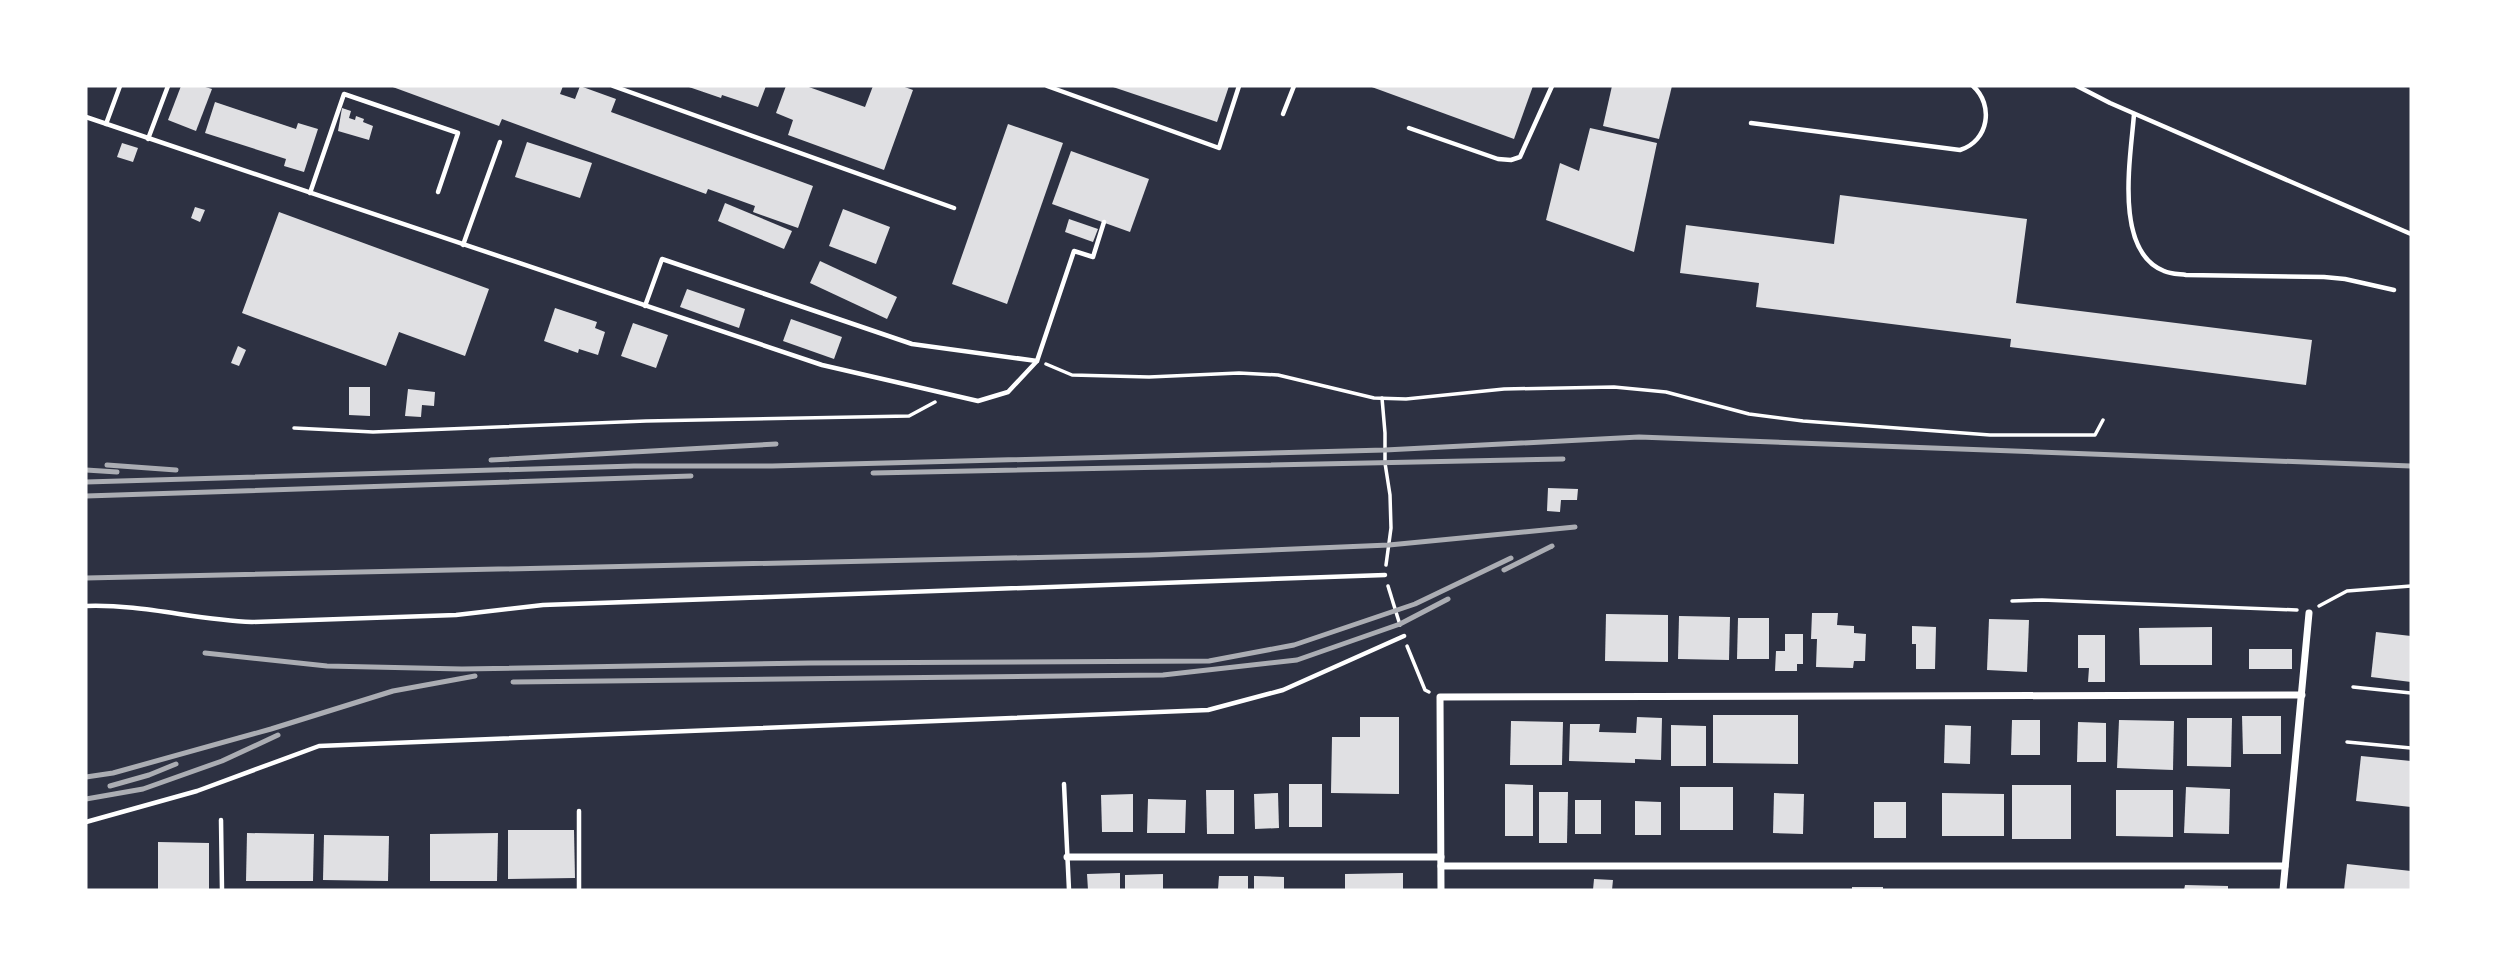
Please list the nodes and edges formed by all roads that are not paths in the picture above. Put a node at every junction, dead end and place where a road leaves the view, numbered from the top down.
1 (120, 86) edge
2 (168, 86) edge
3 (613, 86) edge
4 (1048, 86) edge
5 (1239, 86) edge
6 (1294, 86) edge
7 (1552, 86) edge
8 (1973, 86) edge
9 (2077, 86) edge
10 (1283, 114) dead end
11 (2134, 114) junction
12 (86, 117) edge
13 (1751, 123) dead end
14 (106, 124) junction
15 (1409, 128) dead end
16 (148, 139) junction
17 (500, 142) dead end
18 (438, 192) dead end
19 (310, 193) junction
20 (954, 208) dead end
21 (1104, 222) dead end
22 (2411, 234) edge
23 (463, 245) junction
24 (2394, 290) dead end
25 (645, 306) junction
26 (1037, 361) junction
27 (1385, 575) road end
28 (86, 606) edge
29 (2309, 613) road end
30 (1404, 636) dead end
31 (2302, 695) junction
32 (1064, 784) dead end
33 (579, 811) dead end
34 (221, 820) dead end
35 (86, 822) edge
36 (1068, 857) junction
37 (1441, 857) junction
38 (1441, 866) junction
39 (2285, 866) junction
40 (222, 890) edge
41 (579, 890) edge
42 (1069, 890) edge
43 (1441, 890) edge
44 (2283, 890) edge

1 - 14 lane
2 - 16 lane
3 - 20 lane
4 - 5 lane
6 - 10 lane
7 - 15 lane
8 - 13 lane
9 - 11 lane
11 - 22 lane
11 - 24 lane
12 - 14 lane
14 - 16 lane
16 - 19 lane
17 - 23 lane
18 - 19 lane
19 - 23 lane
21 - 26 lane
23 - 25 lane
25 - 26 lane
25 - 26 lane
27 - 28 lane
29 - 31 street
30 - 35 lane
31 - 37 street
31 - 39 street
32 - 36 lane
33 - 41 lane
34 - 40 lane
36 - 37 street
36 - 42 lane
37 - 38 street
38 - 39 street
38 - 43 street
39 - 44 street

